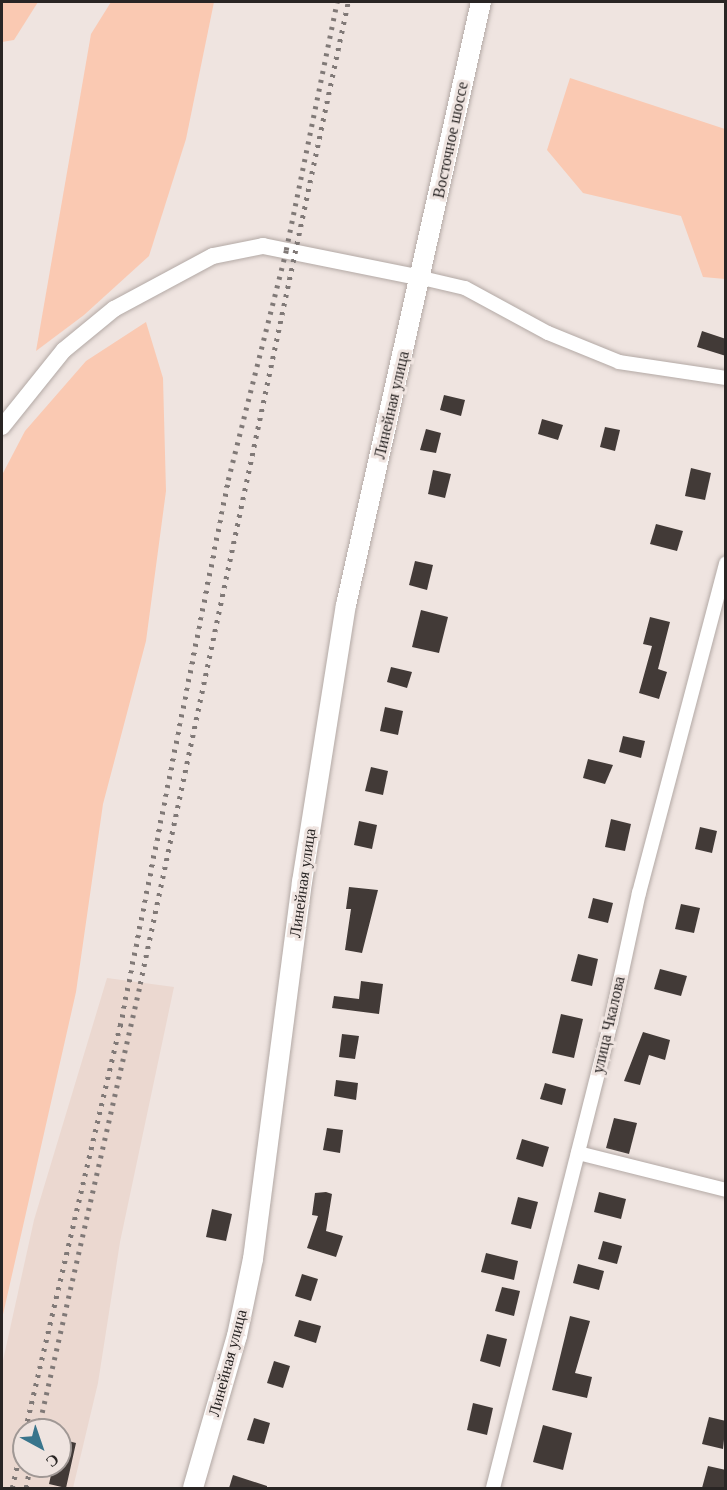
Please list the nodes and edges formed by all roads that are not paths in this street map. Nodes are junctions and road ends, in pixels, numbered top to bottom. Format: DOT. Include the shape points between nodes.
graph roads {
  1 [pos="481,2"];
  2 [pos="422,278"];
  3 [pos="726,378"];
  4 [pos="2,427"];
  5 [pos="726,562"];
  6 [pos="578,1153"];
  7 [pos="726,1190"];
  8 [pos="193,1488"];
  9 [pos="493,1488"];
  1 -- 2 [label="main road, Восточное шоссе"];
  2 -- 3 [label="street" via="465,288 548,333 619,362"];
  2 -- 4 [label="street" via="263,246 213,256 114,309 64,350"];
  2 -- 8 [label="main road, Линейная улица" via="346,604 302,882 253,1259 237,1336"];
  5 -- 6 [label="street, улица Чкалова" via="642,881"];
  6 -- 7 [label="street"];
  6 -- 9 [label="street, улица Чкалова"];
}
